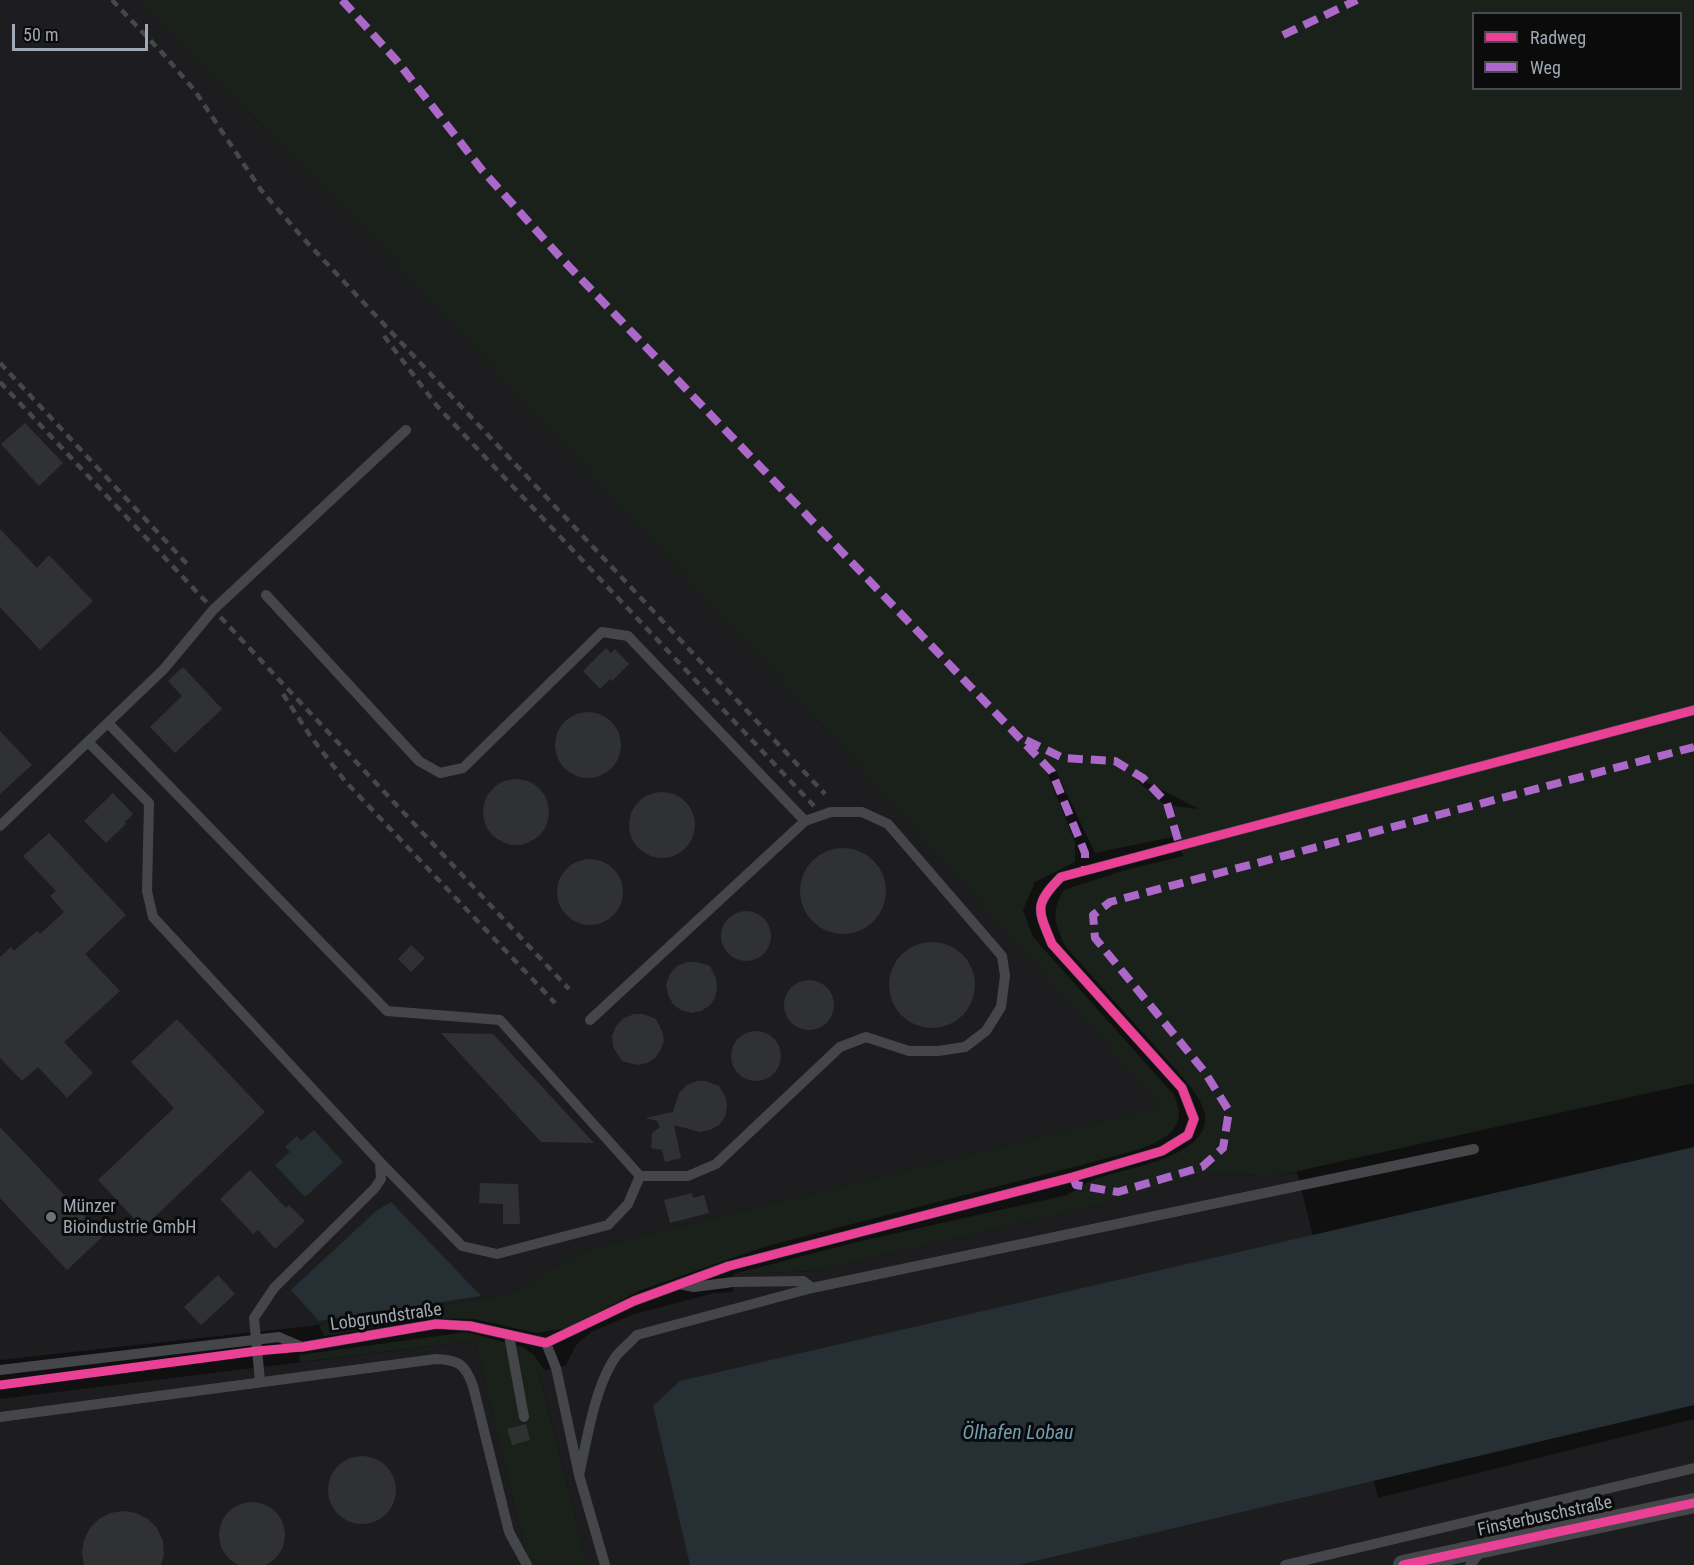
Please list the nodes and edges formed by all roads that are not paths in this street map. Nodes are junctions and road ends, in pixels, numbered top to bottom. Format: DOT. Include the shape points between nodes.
graph roads {
  1 [pos="406,430"];
  2 [pos="266,595"];
  3 [pos="1694,710"];
  4 [pos="108,723"];
  5 [pos="88,742"];
  6 [pos="806,821"];
  7 [pos="0,826"];
  8 [pos="590,1020"];
  9 [pos="1474,1149"];
  10 [pos="380,1162"];
  11 [pos="640,1176"];
  12 [pos="679,1284"];
  13 [pos="812,1288"];
  14 [pos="509,1335"];
  15 [pos="256,1338"];
  16 [pos="546,1343"];
  17 [pos="0,1370"];
  18 [pos="260,1381"];
  19 [pos="0,1417"];
  20 [pos="524,1417"];
  21 [pos="1694,1468"];
  22 [pos="579,1475"];
  23 [pos="1694,1503"];
  24 [pos="1484,1547"];
  25 [pos="527,1565"];
  26 [pos="604,1565"];
  27 [pos="1285,1565"];
  28 [pos="1403,1565"];
  29 [pos="1470,1565"];
  1 -- 4 [label="lane" via="213,610 164,669"];
  2 -- 6 [label="lane" via="419,761 440,773 463,768 602,632 628,636"];
  3 -- 12 [label="lane" via="1061,877 1044,894 1040,914 1052,944 1182,1088 1194,1119 1188,1135 1162,1151 760,1257"];
  4 -- 5 [label="lane"];
  4 -- 11 [label="lane" via="387,1011 500,1020"];
  5 -- 7 [label="lane"];
  5 -- 10 [label="lane" via="149,804 147,891 153,917"];
  6 -- 8 [label="lane"];
  6 -- 11 [label="lane" via="831,812 862,812 888,824 1002,957 1005,976 1001,1007 986,1031 965,1047 909,1052 866,1037 840,1047 716,1164 687,1176"];
  9 -- 13 [label="lane"];
  10 -- 11 [label="lane" via="462,1246 497,1254 608,1225 628,1204"];
  10 -- 15 [label="lane" via="381,1179 374,1189 274,1288 254,1318"];
  12 -- 13 [label="lane" via="694,1287 803,1281"];
  12 -- 16 [label="lane"];
  13 -- 22 [label="lane" via="637,1335 617,1355 606,1374"];
  14 -- 15 [label="lane, Lobgrundstraße" via="470,1326 436,1324 302,1347 279,1337"];
  14 -- 16 [label="lane, Lobgrundstraße"];
  14 -- 20 [label="lane"];
  15 -- 17 [label="lane, Lobgrundstraße"];
  15 -- 18 [label="lane"];
  16 -- 22 [label="lane"];
  18 -- 19 [label="lane"];
  18 -- 25 [label="lane" via="436,1359 461,1365 473,1386 509,1532"];
  21 -- 27 [label="lane"];
  22 -- 26 [label="lane"];
  23 -- 24 [label="street, Finsterbuschstraße"];
  24 -- 28 [label="street, Finsterbuschstraße"];
  24 -- 29 [label="lane"];
}
